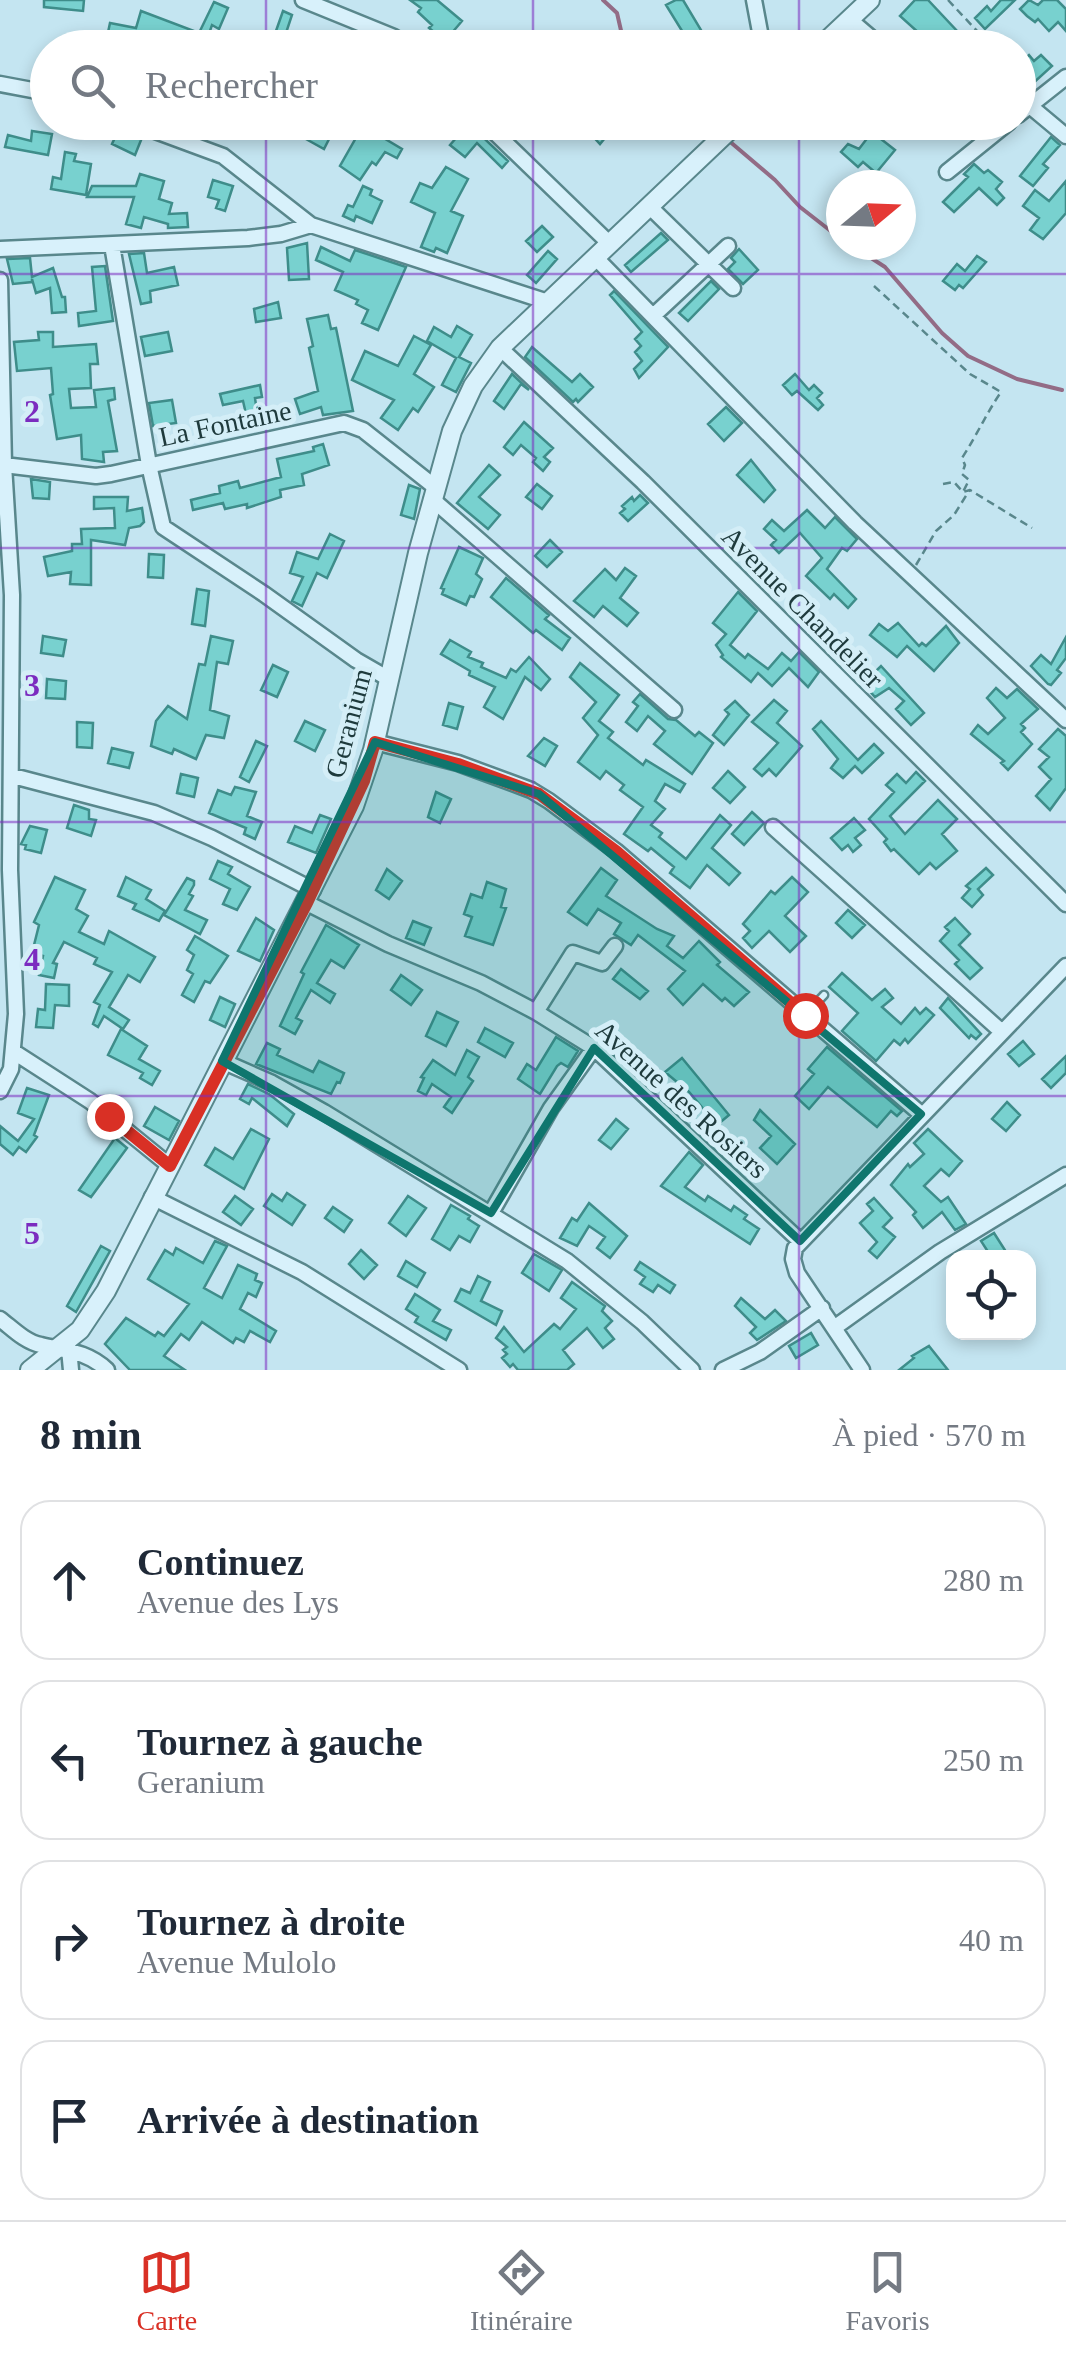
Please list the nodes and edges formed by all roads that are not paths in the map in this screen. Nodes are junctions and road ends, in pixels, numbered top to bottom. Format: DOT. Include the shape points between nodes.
graph roads {
  1 [pos="302,0"];
  2 [pos="754,0"];
  3 [pos="870,0"];
  4 [pos="849,20"];
  5 [pos="377,30"];
  6 [pos="760,30"];
  7 [pos="839,30"];
  8 [pos="861,30"];
  9 [pos="1066,77"];
  10 [pos="0,84"];
  11 [pos="30,90"];
  12 [pos="1036,101"];
  13 [pos="1036,111"];
  14 [pos="1066,136"];
  15 [pos="180,140"];
  16 [pos="503,140"];
  17 [pos="719,140"];
  18 [pos="987,140"];
  19 [pos="947,172"];
  20 [pos="649,206"];
  21 [pos="311,225"];
  22 [pos="112,244"];
  23 [pos="610,244"];
  24 [pos="728,246"];
  25 [pos="0,249"];
  26 [pos="596,258"];
  27 [pos="708,266"];
  28 [pos="0,280"];
  29 [pos="732,288"];
  30 [pos="548,302"];
  31 [pos="653,316"];
  32 [pos="500,348"];
  33 [pos="4,464"];
  34 [pos="149,465"];
  35 [pos="434,493"];
  36 [pos="6,596"];
  37 [pos="389,679"];
  38 [pos="6,710"];
  39 [pos="674,710"];
  40 [pos="1066,720"];
  41 [pos="375,742"];
  42 [pos="13,776"];
  43 [pos="774,828"];
  44 [pos="5,871"];
  45 [pos="310,896"];
  46 [pos="1066,904"];
  47 [pos="614,946"];
  48 [pos="1066,966"];
  49 [pos="824,995"];
  50 [pos="536,1012"];
  51 [pos="805,1015"];
  52 [pos="1002,1032"];
  53 [pos="594,1048"];
  54 [pos="14,1052"];
  55 [pos="222,1062"];
  56 [pos="0,1091"];
  57 [pos="921,1114"];
  58 [pos="170,1166"];
  59 [pos="1066,1175"];
  60 [pos="152,1197"];
  61 [pos="491,1213"];
  62 [pos="798,1244"];
  63 [pos="822,1308"];
  64 [pos="0,1319"];
  65 [pos="834,1328"];
  66 [pos="64,1348"];
  67 [pos="30,1370"];
  68 [pos="71,1370"];
  69 [pos="107,1370"];
  70 [pos="459,1370"];
  71 [pos="692,1370"];
  72 [pos="723,1370"];
  73 [pos="862,1370"];
  1 -- 5 [label="street"];
  2 -- 6 [label="street"];
  3 -- 4 [label="street"];
  4 -- 7 [label="street"];
  4 -- 8 [label="street"];
  9 -- 12 [label="street"];
  10 -- 11 [label="street"];
  13 -- 14 [label="street"];
  15 -- 21 [label="street" via="223,156"];
  16 -- 23 [label="street"];
  17 -- 20 [label="street, Geranium"];
  18 -- 19 [label="street"];
  20 -- 23 [label="street, Geranium"];
  20 -- 27 [label="street"];
  21 -- 22 [label="street" via="248,238"];
  21 -- 30 [label="street"];
  22 -- 25 [label="street"];
  22 -- 34 [label="street"];
  23 -- 26 [label="street, Geranium"];
  24 -- 27 [label="street"];
  26 -- 30 [label="street, Geranium"];
  26 -- 31 [label="street"];
  27 -- 29 [label="street"];
  27 -- 31 [label="street"];
  28 -- 33 [label="street"];
  30 -- 32 [label="street, Geranium"];
  31 -- 40 [label="street" via="800,468"];
  32 -- 35 [label="street, Geranium" via="462,408"];
  32 -- 46 [label="street, Avenue Chandelier"];
  33 -- 34 [label="street, La Fontaine" via="96,476"];
  33 -- 36 [label="street"];
  34 -- 35 [label="street, La Fontaine" via="344,422 363,430"];
  34 -- 37 [label="street" via="162,527"];
  35 -- 37 [label="street, Geranium"];
  35 -- 39 [label="street, La Fontaine"];
  36 -- 38 [label="street"];
  37 -- 41 [label="street, Geranium"];
  38 -- 42 [label="street"];
  41 -- 45 [label="street, Geranium" via="364,781"];
  41 -- 51 [label="street" via="539,794 616,851"];
  42 -- 44 [label="street"];
  42 -- 45 [label="street, Avenue des Rosiers" via="154,813 212,838"];
  43 -- 52 [label="street"];
  44 -- 54 [label="street"];
  45 -- 50 [label="street, Avenue des Rosiers"];
  45 -- 55 [label="street, Geranium"];
  47 -- 50 [label="street" via="602,963 573,953"];
  48 -- 52 [label="street"];
  49 -- 51 [label="lane"];
  50 -- 53 [label="street, Avenue des Rosiers"];
  51 -- 57 [label="street"];
  52 -- 57 [label="street"];
  53 -- 61 [label="street"];
  53 -- 62 [label="street, Avenue des Rosiers"];
  54 -- 56 [label="street"];
  54 -- 58 [label="street" via="90,1101"];
  55 -- 58 [label="street, Geranium"];
  55 -- 61 [label="street" via="272,1084"];
  57 -- 62 [label="street"];
  58 -- 60 [label="street, Geranium"];
  59 -- 65 [label="street" via="940,1252"];
  60 -- 66 [label="street, Geranium" via="96,1307"];
  60 -- 70 [label="street" via="302,1272"];
  61 -- 71 [label="street" via="588,1276"];
  62 -- 63 [label="street" via="794,1267"];
  63 -- 65 [label="street"];
  63 -- 72 [label="street"];
  64 -- 66 [label="street" via="28,1340"];
  65 -- 73 [label="street"];
  66 -- 67 [label="street, Geranium"];
  66 -- 68 [label="street"];
  66 -- 69 [label="street"];
}
